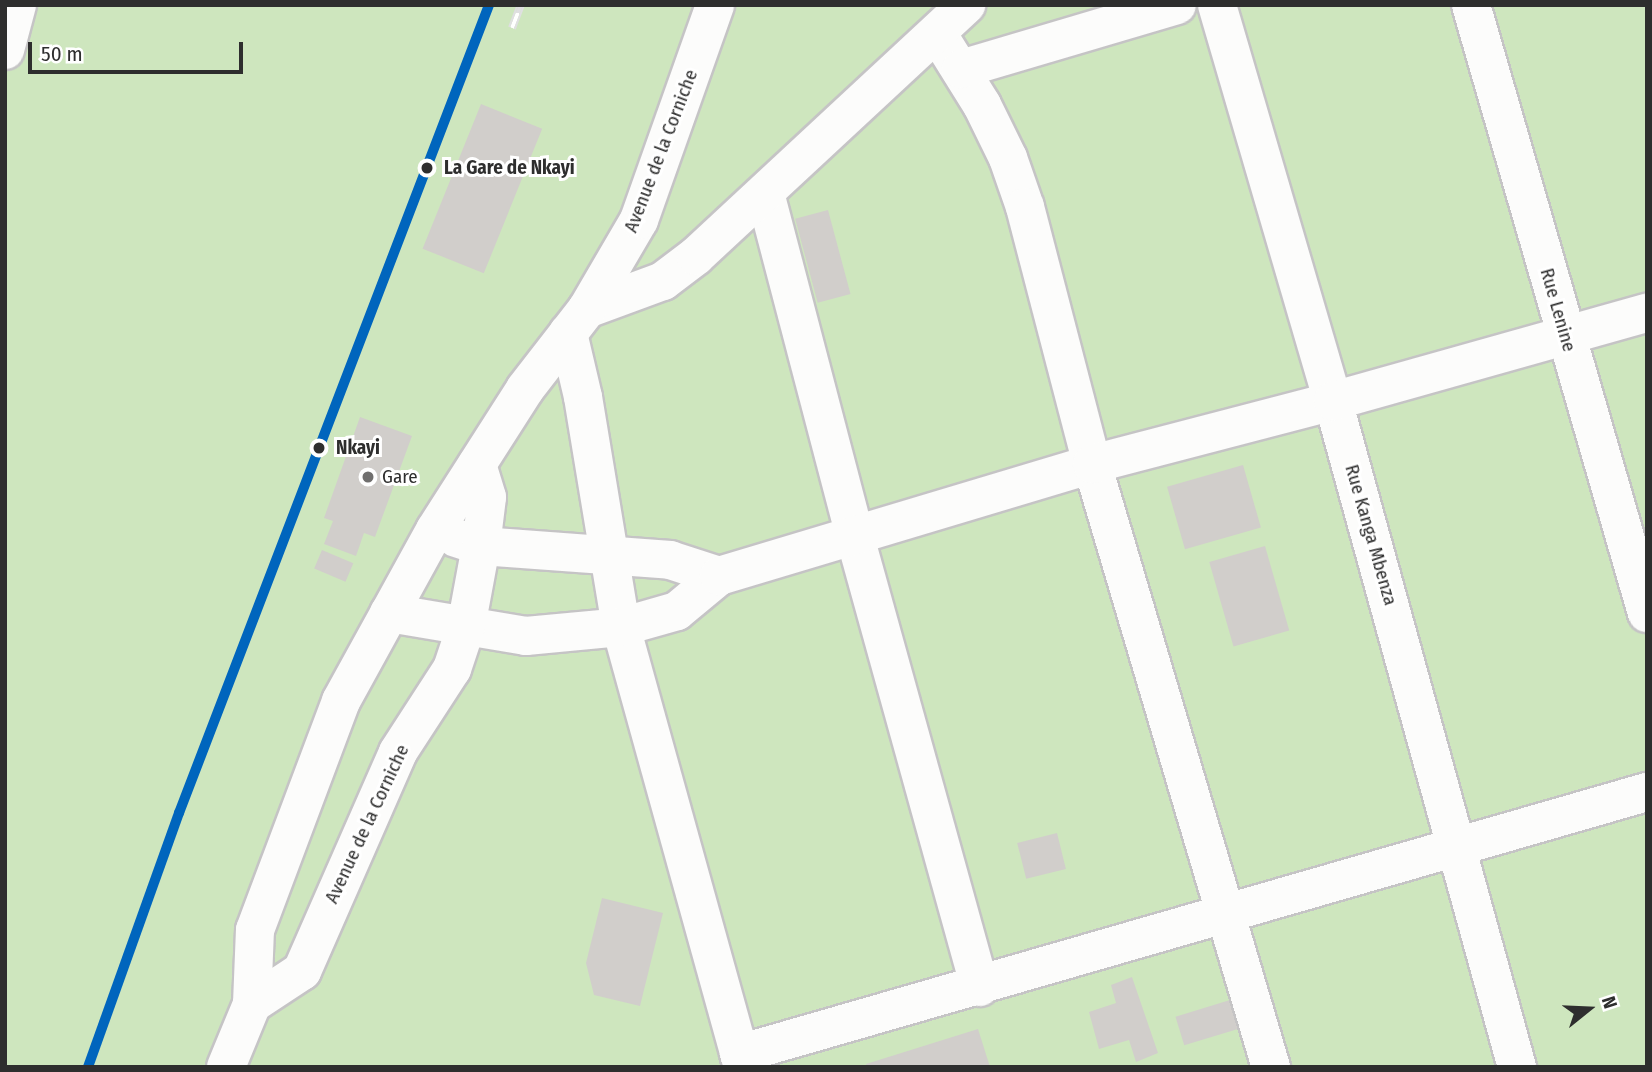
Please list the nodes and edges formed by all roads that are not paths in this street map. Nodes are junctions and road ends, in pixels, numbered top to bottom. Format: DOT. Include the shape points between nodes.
graph roads {
  1 [pos="17,5"];
  2 [pos="715,5"];
  3 [pos="966,5"];
  4 [pos="1177,5"];
  5 [pos="1217,5"];
  6 [pos="1471,5"];
  7 [pos="937,33"];
  8 [pos="5,50"];
  9 [pos="961,69"];
  10 [pos="765,193"];
  11 [pos="1647,313"];
  12 [pos="578,321"];
  13 [pos="1566,338"];
  14 [pos="1333,401"];
  15 [pos="477,464"];
  16 [pos="1092,464"];
  17 [pos="435,530"];
  18 [pos="856,537"];
  19 [pos="481,546"];
  20 [pos="609,556"];
  21 [pos="719,576"];
  22 [pos="389,613"];
  23 [pos="1647,613"];
  24 [pos="466,627"];
  25 [pos="621,627"];
  26 [pos="1647,792"];
  27 [pos="1459,849"];
  28 [pos="1224,915"];
  29 [pos="980,987"];
  30 [pos="252,1004"];
  31 [pos="741,1060"];
  32 [pos="226,1067"];
  33 [pos="1270,1067"];
  34 [pos="1517,1067"];
  1 -- 8 [label="street"];
  2 -- 12 [label="street, Avenue de la Corniche" via="639,220"];
  3 -- 7 [label="street"];
  4 -- 9 [label="street"];
  5 -- 14 [label="street, Rue Kanga Mbenza"];
  6 -- 13 [label="street, Rue Lenine"];
  7 -- 9 [label="street"];
  7 -- 10 [label="street"];
  9 -- 16 [label="street" via="1008,158 1025,207"];
  10 -- 12 [label="street" via="663,281"];
  10 -- 18 [label="street"];
  11 -- 13 [label="street"];
  12 -- 15 [label="street, Avenue de la Corniche" via="525,389"];
  12 -- 20 [label="street" via="583,397"];
  13 -- 14 [label="street"];
  13 -- 23 [label="street, Rue Lenine"];
  14 -- 16 [label="street"];
  14 -- 27 [label="street, Rue Kanga Mbenza"];
  15 -- 17 [label="street, Avenue de la Corniche"];
  15 -- 19 [label="street, Avenue de la Corniche" via="487,497"];
  16 -- 18 [label="street"];
  16 -- 28 [label="street"];
  17 -- 19 [label="street"];
  17 -- 22 [label="street, Avenue de la Corniche"];
  18 -- 21 [label="street"];
  18 -- 29 [label="street"];
  19 -- 20 [label="street"];
  19 -- 24 [label="street, Avenue de la Corniche"];
  20 -- 21 [label="street" via="670,560"];
  20 -- 25 [label="street"];
  21 -- 25 [label="street" via="677,611"];
  22 -- 24 [label="street"];
  22 -- 30 [label="street, Avenue de la Corniche" via="341,701 255,930"];
  24 -- 25 [label="street" via="526,636"];
  24 -- 30 [label="street, Avenue de la Corniche" via="452,669 398,752 302,971"];
  25 -- 31 [label="street"];
  26 -- 27 [label="street"];
  27 -- 28 [label="street"];
  27 -- 34 [label="street, Rue Kanga Mbenza"];
  28 -- 29 [label="street"];
  28 -- 33 [label="street"];
  29 -- 31 [label="street"];
  30 -- 32 [label="street, Avenue de la Corniche"];
}
